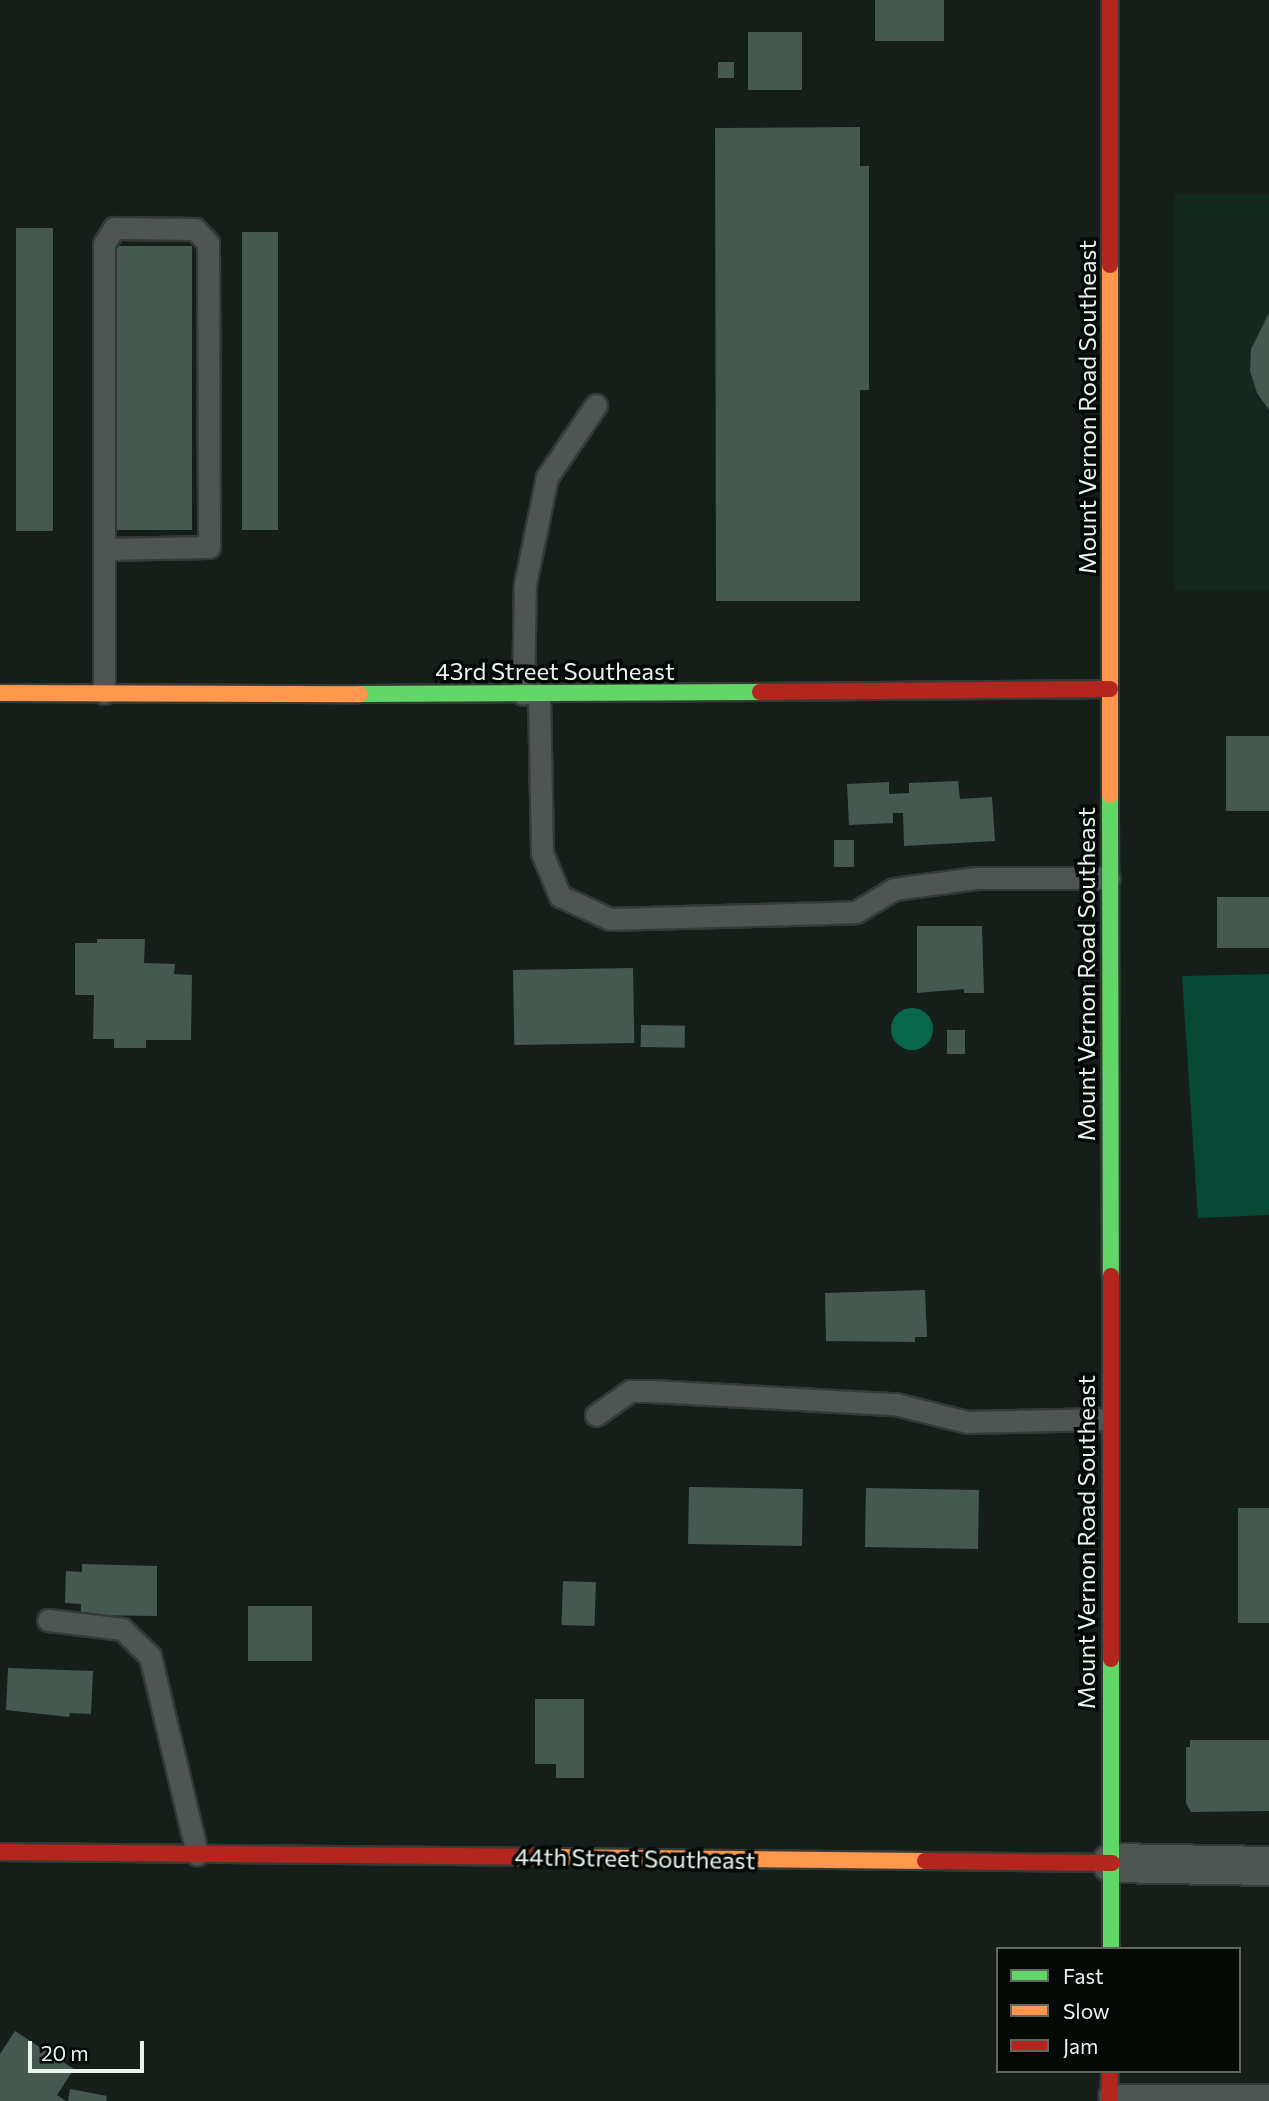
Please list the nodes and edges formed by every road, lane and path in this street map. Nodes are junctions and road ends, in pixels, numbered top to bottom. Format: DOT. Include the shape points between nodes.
graph roads {
  1 [pos="1110,0"];
  2 [pos="596,404"];
  3 [pos="105,550"];
  4 [pos="1110,689"];
  5 [pos="0,693"];
  6 [pos="104,693"];
  7 [pos="531,694"];
  8 [pos="1110,878"];
  9 [pos="596,1415"];
  10 [pos="1108,1419"];
  11 [pos="48,1620"];
  12 [pos="0,1852"];
  13 [pos="197,1854"];
  14 [pos="1112,1863"];
  15 [pos="1269,1867"];
  16 [pos="1111,1947"];
  17 [pos="1110,2073"];
  18 [pos="1269,2095"];
  19 [pos="1109,2098"];
  1 -- 4 [label="street, Mount Vernon Road Southeast"];
  2 -- 7 [label="lane" via="547,477 525,584"];
  3 -- 3 [label="lane" via="104,244 114,228 195,229 208,243 209,547"];
  3 -- 6 [label="lane" via="100,600"];
  4 -- 7 [label="street, 43rd Street Southeast"];
  4 -- 8 [label="street, Mount Vernon Road Southeast"];
  5 -- 6 [label="street, 43rd Street Southeast"];
  6 -- 7 [label="street, 43rd Street Southeast"];
  7 -- 8 [label="lane" via="542,853 560,896 610,919 844,913 856,912 894,889 976,878"];
  8 -- 10 [label="street, Mount Vernon Road Southeast"];
  9 -- 10 [label="lane" via="630,1391 652,1391 895,1404 967,1422"];
  10 -- 14 [label="street, Mount Vernon Road Southeast"];
  11 -- 13 [label="lane" via="122,1629 150,1656"];
  12 -- 13 [label="street, 44th Street Southeast"];
  13 -- 14 [label="street, 44th Street Southeast"];
  14 -- 15 [label="street, 44th Street Southeast"];
  14 -- 16 [label="street, Mount Vernon Road Southeast"];
  17 -- 19 [label="street"];
  18 -- 19 [label="lane"];
}
